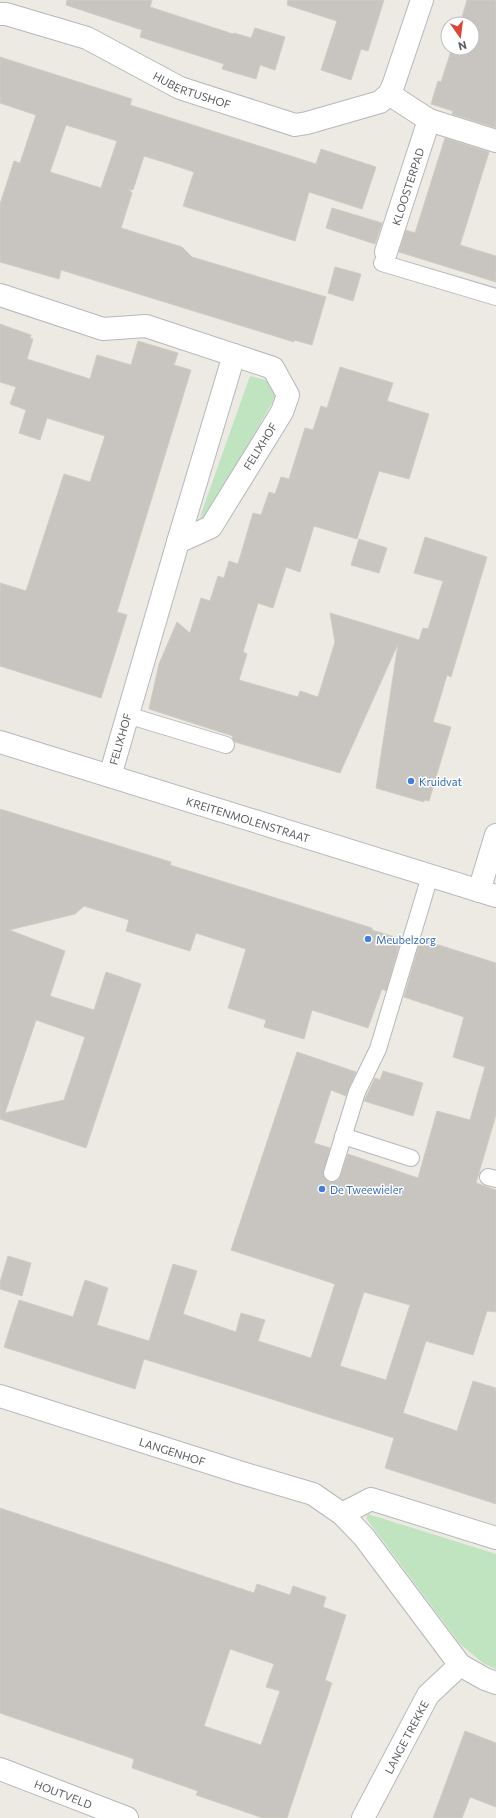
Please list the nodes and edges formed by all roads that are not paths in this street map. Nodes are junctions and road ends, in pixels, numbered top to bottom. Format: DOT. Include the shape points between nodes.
graph roads {
  1 [pos="422,0"];
  2 [pos="0,14"];
  3 [pos="389,94"];
  4 [pos="429,120"];
  5 [pos="496,141"];
  6 [pos="384,257"];
  7 [pos="0,296"];
  8 [pos="496,297"];
  9 [pos="234,355"];
  10 [pos="178,542"];
  11 [pos="127,715"];
  12 [pos="0,742"];
  13 [pos="226,745"];
  14 [pos="110,776"];
  15 [pos="496,835"];
  16 [pos="430,876"];
  17 [pos="488,894"];
  18 [pos="343,1136"];
  19 [pos="411,1158"];
  20 [pos="332,1173"];
  21 [pos="0,1396"];
  22 [pos="342,1514"];
  23 [pos="496,1538"];
  24 [pos="460,1665"];
  25 [pos="496,1683"];
  26 [pos="0,1769"];
  27 [pos="127,1818"];
  28 [pos="363,1818"];
  1 -- 3 [label="street"];
  2 -- 3 [label="street, HUBERTUSHOF" via="87,38 180,88 295,125 380,102"];
  3 -- 4 [label="street"];
  4 -- 5 [label="street"];
  4 -- 6 [label="street, KLOOSTERPAD"];
  6 -- 8 [label="lane"];
  7 -- 9 [label="street, FELIXHOF" via="103,329 146,326"];
  9 -- 10 [label="street, FELIXHOF"];
  9 -- 10 [label="street, FELIXHOF" via="273,368 288,395 282,412 211,527"];
  10 -- 11 [label="street, FELIXHOF"];
  11 -- 13 [label="lane"];
  11 -- 14 [label="street, FELIXHOF"];
  12 -- 14 [label="street, KREITENMOLENSTRAAT"];
  14 -- 16 [label="street, KREITENMOLENSTRAAT"];
  15 -- 17 [label="street"];
  16 -- 17 [label="street, KREITENMOLENSTRAAT"];
  16 -- 18 [label="lane" via="378,1049 357,1092"];
  18 -- 19 [label="lane"];
  18 -- 20 [label="lane"];
  21 -- 22 [label="street, LANGENHOF" via="313,1494"];
  22 -- 23 [label="street" via="371,1499"];
  22 -- 24 [label="street, LANGENHOF" via="364,1537"];
  24 -- 25 [label="street, LANGENHOF"];
  24 -- 28 [label="street, LANGE TREKKE" via="428,1695"];
  26 -- 27 [label="street, HOUTVELD"];
}
